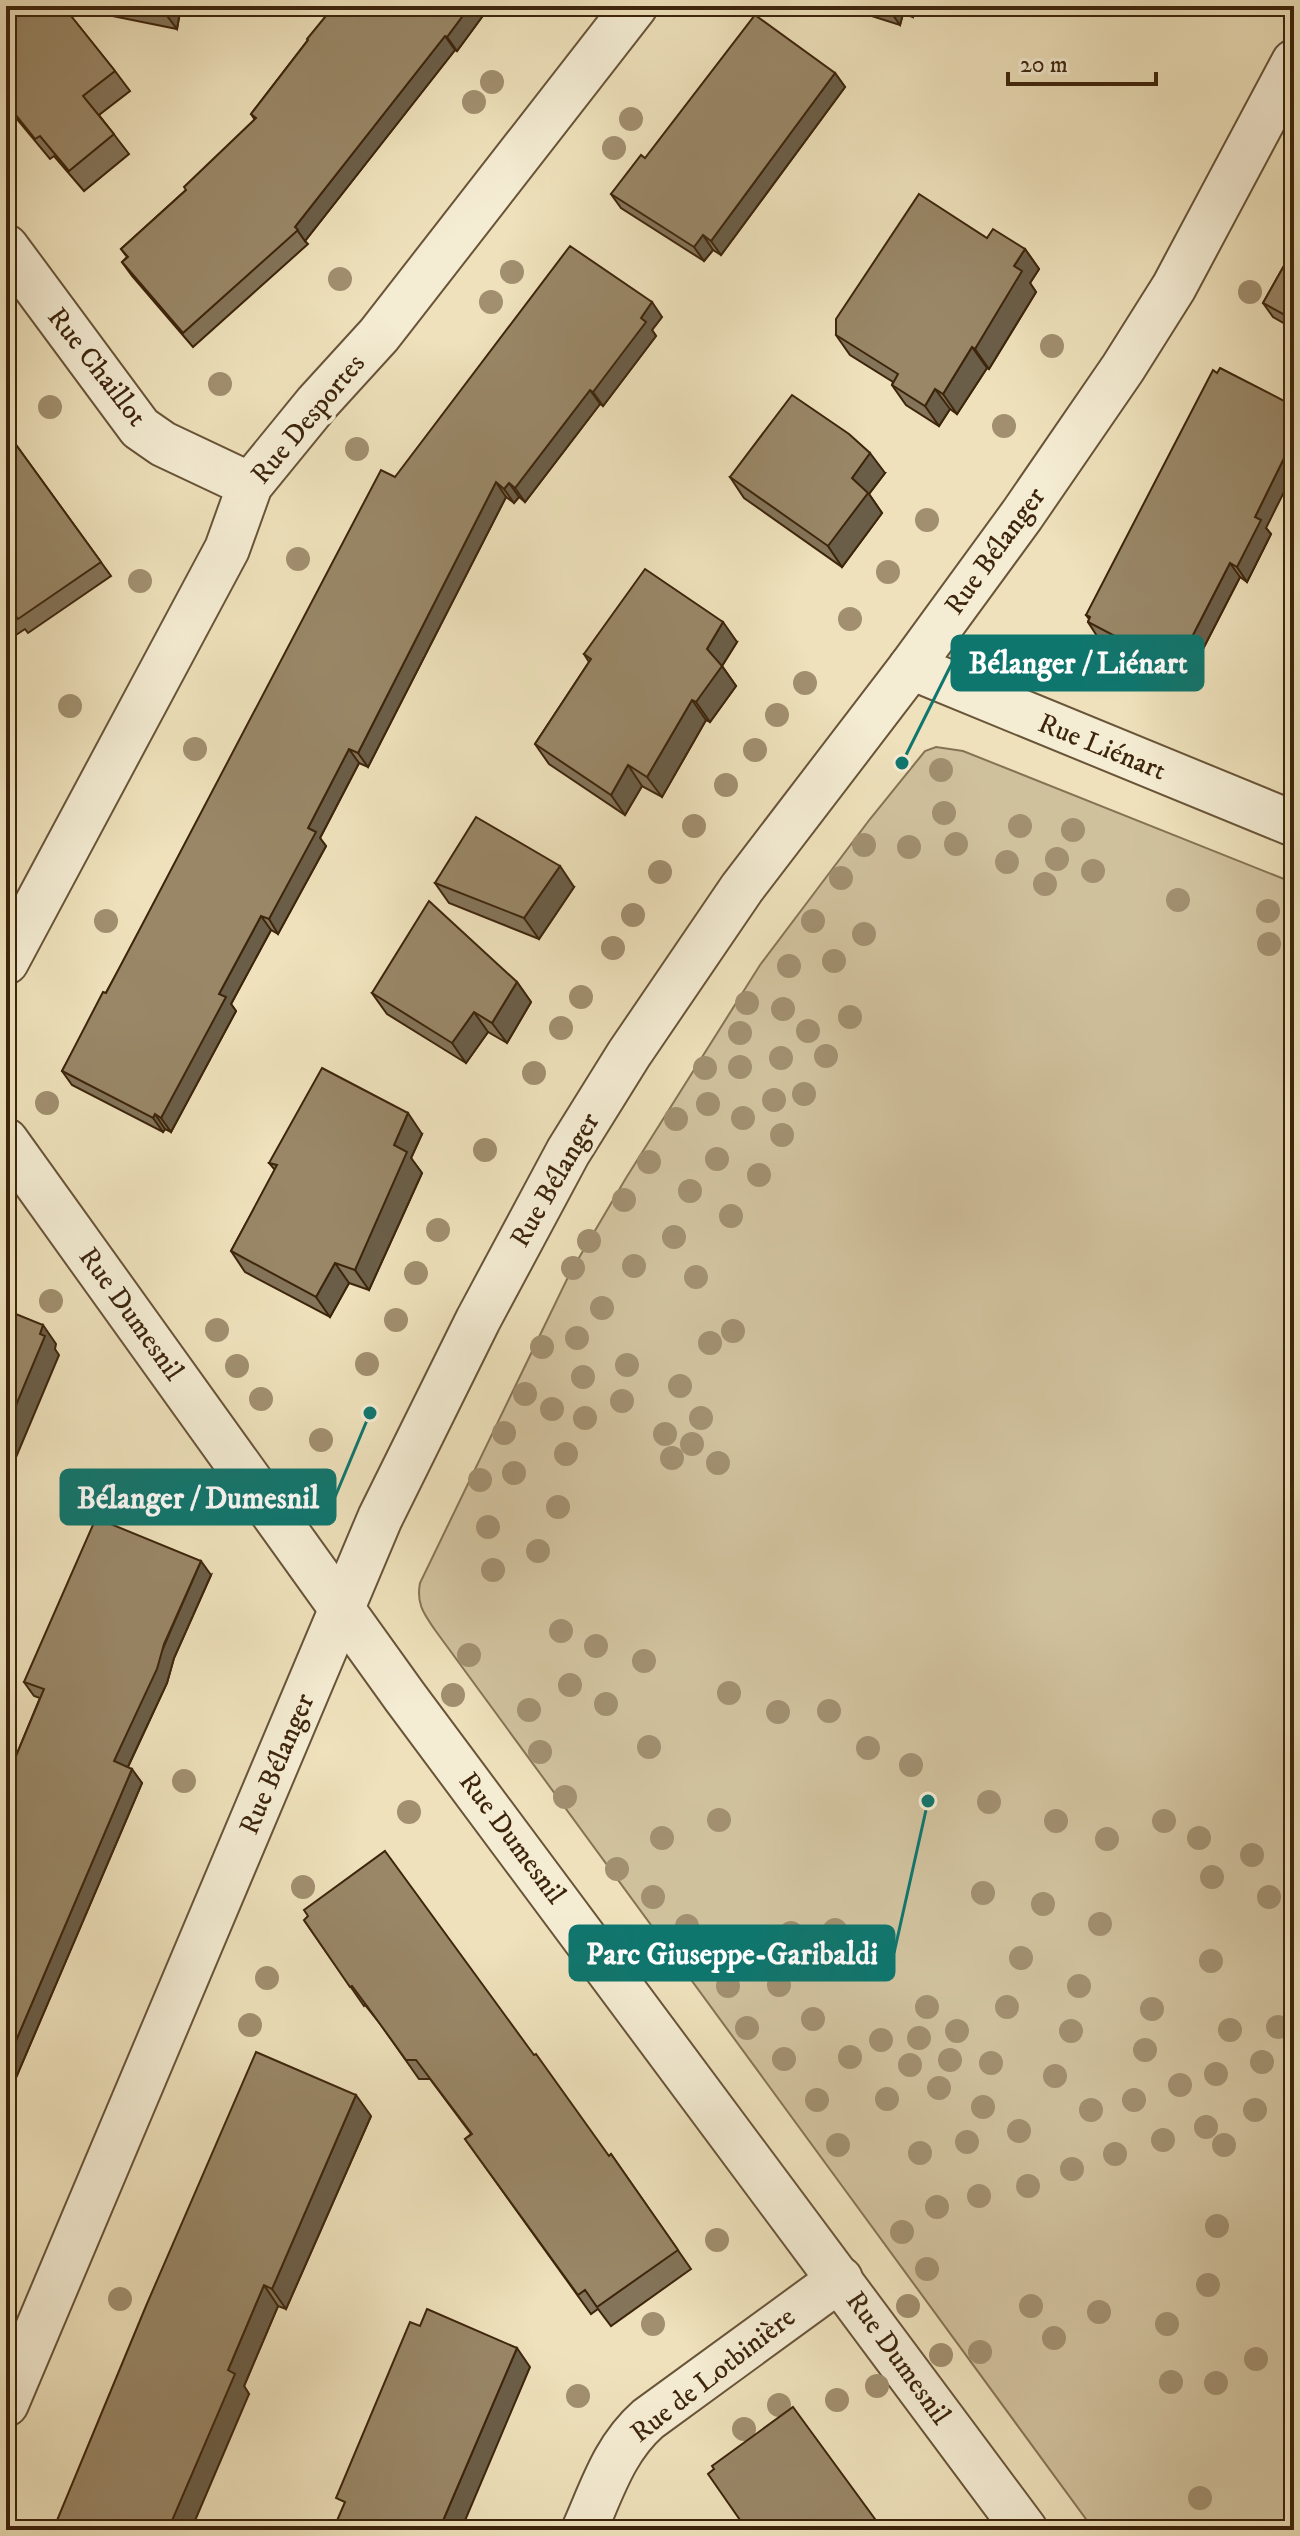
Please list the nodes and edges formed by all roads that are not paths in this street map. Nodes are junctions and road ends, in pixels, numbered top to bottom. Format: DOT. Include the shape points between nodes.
graph roads {
  1 [pos="635,6"];
  2 [pos="1294,62"];
  3 [pos="6,247"];
  4 [pos="250,485"];
  5 [pos="911,667"];
  6 [pos="1294,824"];
  7 [pos="6,962"];
  8 [pos="6,1141"];
  9 [pos="342,1609"];
  10 [pos="840,2279"];
  11 [pos="6,2404"];
  12 [pos="584,2530"];
  13 [pos="1025,2530"];
  1 -- 4 [label="street, Rue Desportes" via="379,335"];
  2 -- 5 [label="street, Rue Bélanger" via="1166,301 1022,515"];
  3 -- 4 [label="street, Rue Chaillot" via="140,428"];
  4 -- 7 [label="street, Rue Desportes" via="227,549"];
  5 -- 6 [label="street, Rue Liénart"];
  5 -- 9 [label="street, Rue Bélanger" via="742,888 568,1152 401,1475"];
  8 -- 9 [label="street, Rue Dumesnil"];
  9 -- 10 [label="street, Rue Dumesnil"];
  9 -- 11 [label="street, Rue Bélanger"];
  10 -- 12 [label="street, Rue de Lotbinière" via="630,2435"];
  10 -- 13 [label="street, Rue Dumesnil"];
}
